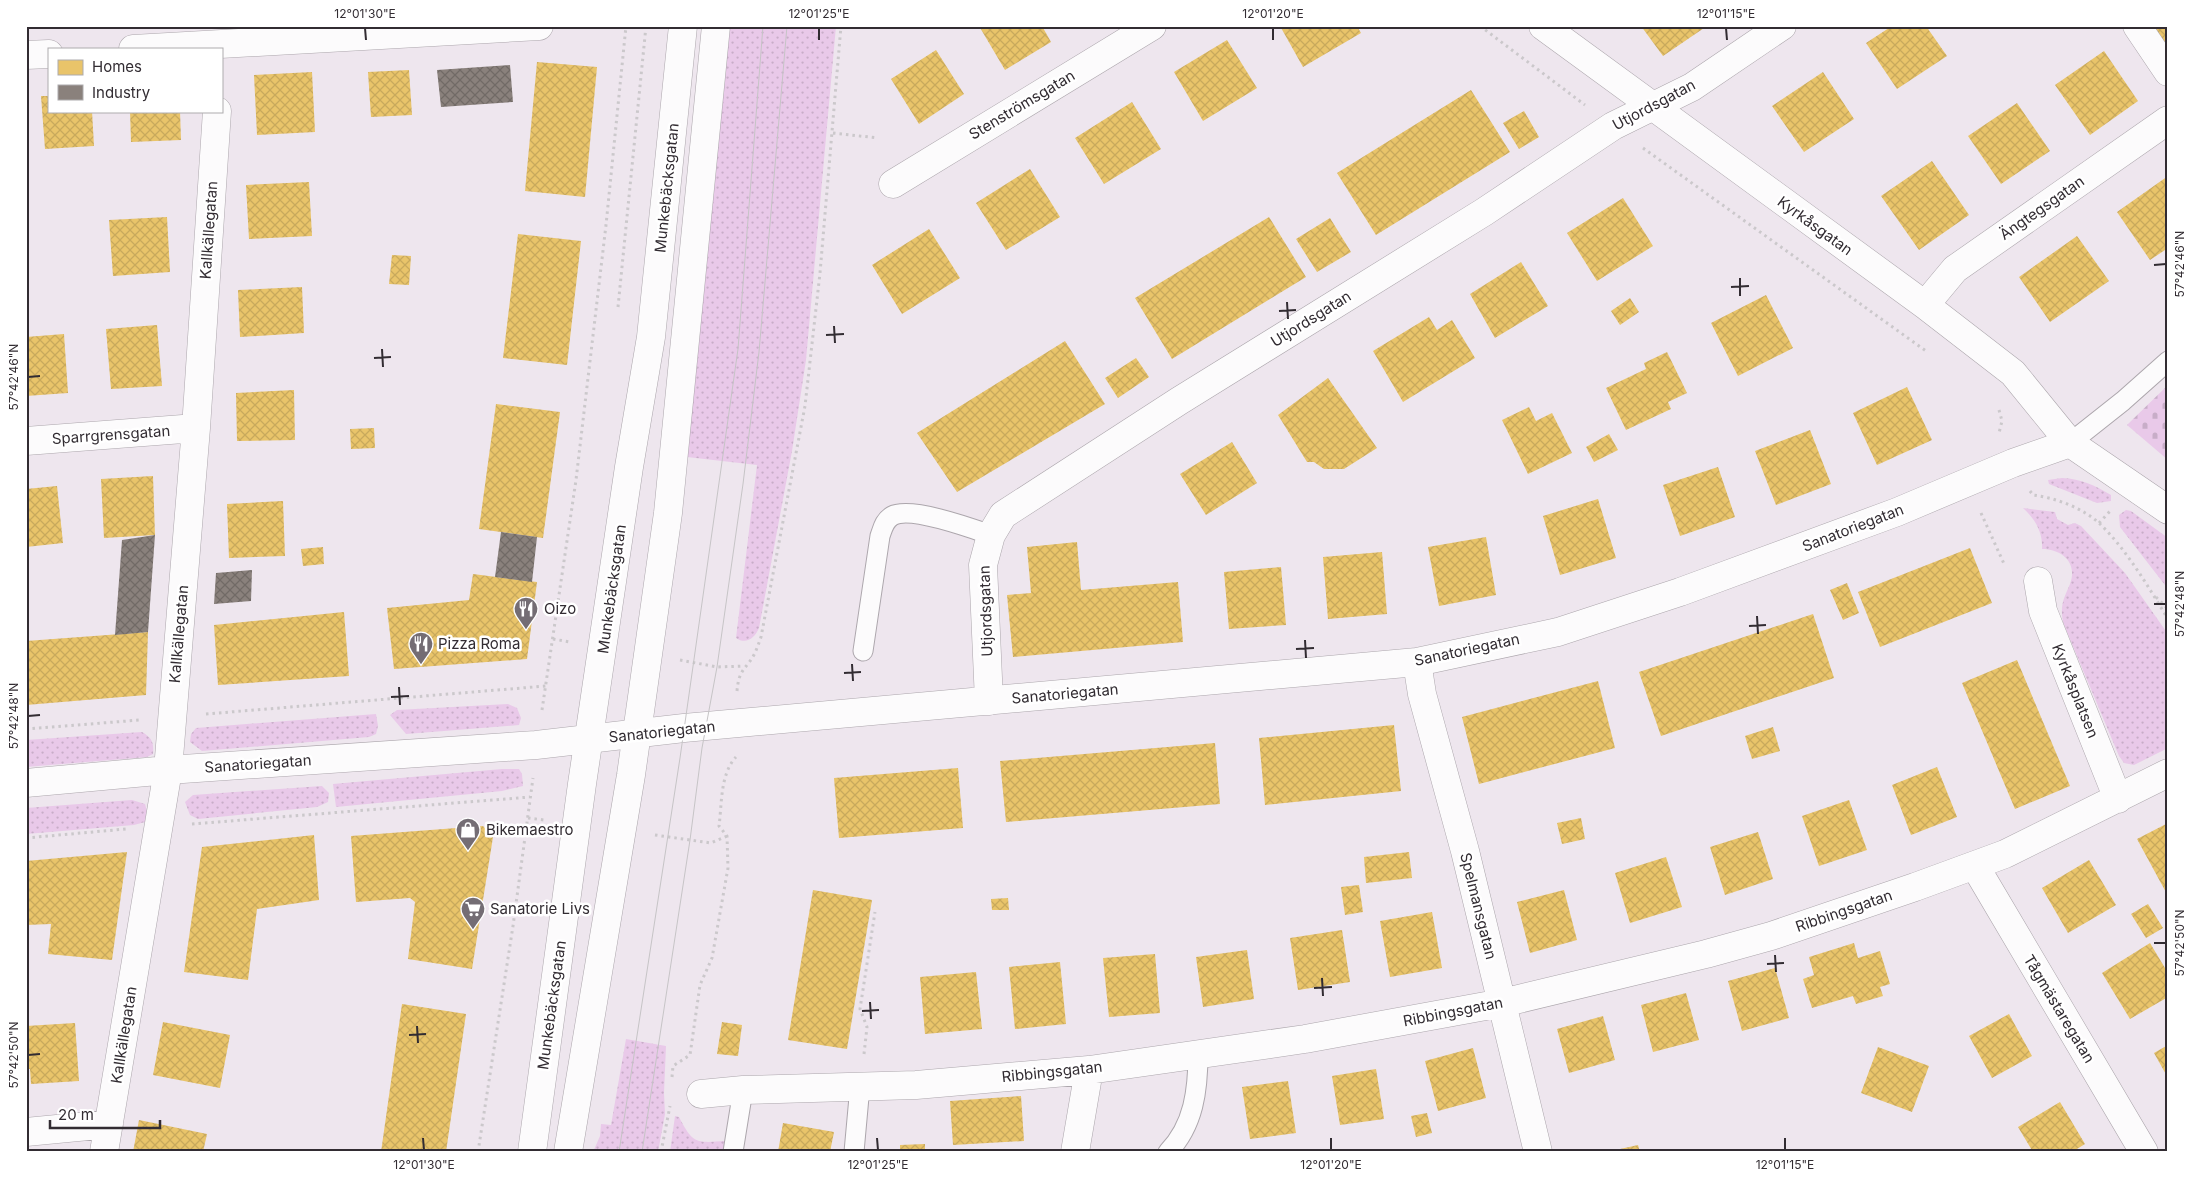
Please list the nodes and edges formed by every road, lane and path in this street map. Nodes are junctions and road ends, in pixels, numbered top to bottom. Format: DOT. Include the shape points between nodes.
graph roads {
  1 [pos="539,26"];
  2 [pos="626,26"];
  3 [pos="646,26"];
  4 [pos="683,26"];
  5 [pos="716,26"];
  6 [pos="841,26"];
  7 [pos="1152,26"];
  8 [pos="1480,26"];
  9 [pos="1543,26"];
  10 [pos="1782,26"];
  11 [pos="2137,26"];
  12 [pos="222,40"];
  13 [pos="143,48"];
  14 [pos="644,48"];
  15 [pos="48,54"];
  16 [pos="26,55"];
  17 [pos="2168,72"];
  18 [pos="1652,107"];
  19 [pos="217,112"];
  20 [pos="2168,120"];
  21 [pos="1613,126"];
  22 [pos="833,133"];
  23 [pos="878,138"];
  24 [pos="893,184"];
  25 [pos="1925,305"];
  26 [pos="1931,354"];
  27 [pos="2168,361"];
  28 [pos="1994,404"];
  29 [pos="196,428"];
  30 [pos="26,441"];
  31 [pos="2070,443"];
  32 [pos="2013,462"];
  33 [pos="2168,510"];
  34 [pos="1981,513"];
  35 [pos="991,535"];
  36 [pos="2005,566"];
  37 [pos="2038,581"];
  38 [pos="2152,593"];
  39 [pos="2168,609"];
  40 [pos="2168,620"];
  41 [pos="863,651"];
  42 [pos="1417,662"];
  43 [pos="546,686"];
  44 [pos="989,701"];
  45 [pos="173,717"];
  46 [pos="738,724"];
  47 [pos="26,729"];
  48 [pos="636,734"];
  49 [pos="590,740"];
  50 [pos="536,745"];
  51 [pos="168,770"];
  52 [pos="2168,773"];
  53 [pos="26,783"];
  54 [pos="530,797"];
  55 [pos="2118,799"];
  56 [pos="158,826"];
  57 [pos="26,838"];
  58 [pos="1975,866"];
  59 [pos="875,912"];
  60 [pos="1502,1003"];
  61 [pos="1198,1054"];
  62 [pos="1089,1070"];
  63 [pos="672,1083"];
  64 [pos="860,1086"];
  65 [pos="743,1090"];
  66 [pos="701,1094"];
  67 [pos="671,1100"];
  68 [pos="109,1124"];
  69 [pos="26,1132"];
  70 [pos="104,1152"];
  71 [pos="478,1152"];
  72 [pos="532,1152"];
  73 [pos="568,1152"];
  74 [pos="661,1152"];
  75 [pos="733,1152"];
  76 [pos="854,1152"];
  77 [pos="1075,1152"];
  78 [pos="1168,1152"];
  79 [pos="1538,1152"];
  80 [pos="2144,1152"];
  1 -- 12 [label="street"];
  2 -- 43 [label="path" via="576,480"];
  3 -- 14 [label="path"];
  4 -- 49 [label="street, Munkebäcksgatan" via="651,337"];
  5 -- 48 [label="street" via="668,513"];
  6 -- 22 [label="path"];
  7 -- 24 [label="street, Stenströmsgatan"];
  8 -- 21 [label="path"];
  9 -- 18 [label="street, Kyrkåsgatan"];
  10 -- 18 [label="street, Utjordsgatan" via="1692,87"];
  11 -- 17 [label="street"];
  12 -- 13 [label="street"];
  15 -- 16 [label="street"];
  18 -- 21 [label="street, Utjordsgatan"];
  18 -- 25 [label="street, Kyrkåsgatan"];
  19 -- 29 [label="street, Kallkällegatan"];
  20 -- 25 [label="street, Ängtegsgatan" via="1955,269"];
  21 -- 26 [label="path"];
  21 -- 35 [label="street, Utjordsgatan" via="1484,212 1180,400 1010,511"];
  22 -- 23 [label="path"];
  22 -- 46 [label="path" via="805,406 761,637 754,655 739,677"];
  25 -- 31 [label="street, Kyrkåsgatan" via="2012,373"];
  27 -- 31 [label="lane"];
  28 -- 32 [label="path" via="2002,421 1999,432"];
  29 -- 30 [label="street, Sparrgrensgatan"];
  29 -- 45 [label="street, Kallkällegatan"];
  31 -- 32 [label="street, Sanatoriegatan"];
  31 -- 33 [label="street"];
  32 -- 38 [label="path" via="2033,495 2068,505 2099,523"];
  32 -- 42 [label="street, Sanatoriegatan" via="1897,512 1680,592 1558,632"];
  34 -- 36 [label="path"];
  35 -- 41 [label="lane" via="943,520 903,513 892,516 884,524 880,536"];
  35 -- 44 [label="street, Utjordsgatan" via="983,565"];
  37 -- 55 [label="street, Kyrkåsplatsen" via="2043,610"];
  38 -- 39 [label="path"];
  38 -- 40 [label="path"];
  42 -- 44 [label="street, Sanatoriegatan"];
  42 -- 60 [label="street, Spelmansgatan" via="1422,694"];
  43 -- 45 [label="path"];
  43 -- 50 [label="path"];
  44 -- 46 [label="street, Sanatoriegatan"];
  45 -- 47 [label="path"];
  45 -- 51 [label="street, Kallkällegatan"];
  46 -- 48 [label="street, Sanatoriegatan"];
  46 -- 63 [label="path" via="737,756 726,774 719,826 727,836 728,868 712,958 700,985 690,1055 673,1066"];
  48 -- 49 [label="street, Sanatoriegatan"];
  48 -- 73 [label="street"];
  49 -- 50 [label="street, Sanatoriegatan"];
  49 -- 72 [label="street, Munkebäcksgatan"];
  50 -- 51 [label="street, Sanatoriegatan"];
  50 -- 54 [label="path"];
  51 -- 53 [label="street, Sanatoriegatan"];
  51 -- 56 [label="street, Kallkällegatan"];
  52 -- 55 [label="street, Ribbingsgatan"];
  54 -- 56 [label="path"];
  54 -- 71 [label="path"];
  55 -- 58 [label="street, Ribbingsgatan"];
  56 -- 57 [label="path"];
  56 -- 68 [label="street, Kallkällegatan"];
  58 -- 60 [label="street, Ribbingsgatan" via="1772,936"];
  58 -- 80 [label="street, Tågmästaregatan"];
  59 -- 64 [label="path" via="860,1009 867,1028"];
  60 -- 61 [label="street, Ribbingsgatan" via="1305,1039"];
  60 -- 79 [label="street, Spelmansgatan"];
  61 -- 62 [label="street, Ribbingsgatan"];
  61 -- 78 [label="lane" via="1198,1083 1190,1117"];
  62 -- 64 [label="street, Ribbingsgatan" via="916,1085"];
  62 -- 77 [label="street"];
  64 -- 65 [label="street, Ribbingsgatan"];
  64 -- 76 [label="lane"];
  65 -- 66 [label="street, Ribbingsgatan"];
  65 -- 75 [label="lane"];
  67 -- 74 [label="path"];
  68 -- 69 [label="street"];
  68 -- 70 [label="street, Kallkällegatan"];
}
